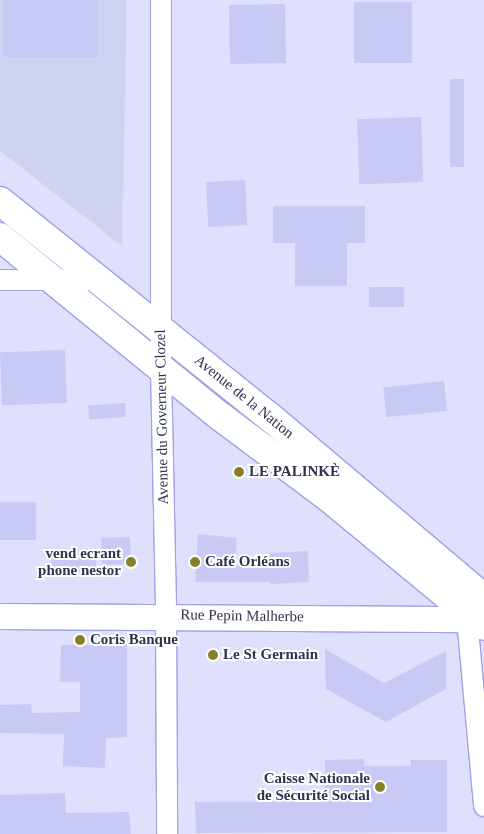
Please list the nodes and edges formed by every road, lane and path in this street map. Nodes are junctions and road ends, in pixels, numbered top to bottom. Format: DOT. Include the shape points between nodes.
graph roads {
  1 [pos="161,0"];
  2 [pos="0,201"];
  3 [pos="0,237"];
  4 [pos="0,280"];
  5 [pos="53,280"];
  6 [pos="98,280"];
  7 [pos="161,330"];
  8 [pos="161,368"];
  9 [pos="166,615"];
  10 [pos="479,615"];
  11 [pos="0,616"];
  12 [pos="484,806"];
  13 [pos="167,834"];
  1 -- 7 [label="street, Avenue du Governeur Clozel"];
  2 -- 6 [label="main road, Avenue de la Nation"];
  3 -- 5 [label="main road, Avenue de la Nation"];
  4 -- 5 [label="street"];
  5 -- 6 [label="street"];
  5 -- 8 [label="main road, Avenue de la Nation"];
  6 -- 7 [label="main road, Avenue de la Nation"];
  7 -- 8 [label="street, Avenue du Governeur Clozel"];
  7 -- 10 [label="main road, Avenue de la Nation" via="271,418"];
  8 -- 9 [label="street, Avenue du Governeur Clozel"];
  8 -- 10 [label="main road, Avenue de la Nation"];
  9 -- 10 [label="street, Rue Pepin Malherbe"];
  9 -- 11 [label="street, Rue Pepin Malherbe"];
  9 -- 13 [label="street, Avenue du Governeur Clozel"];
  10 -- 12 [label="street"];
}
